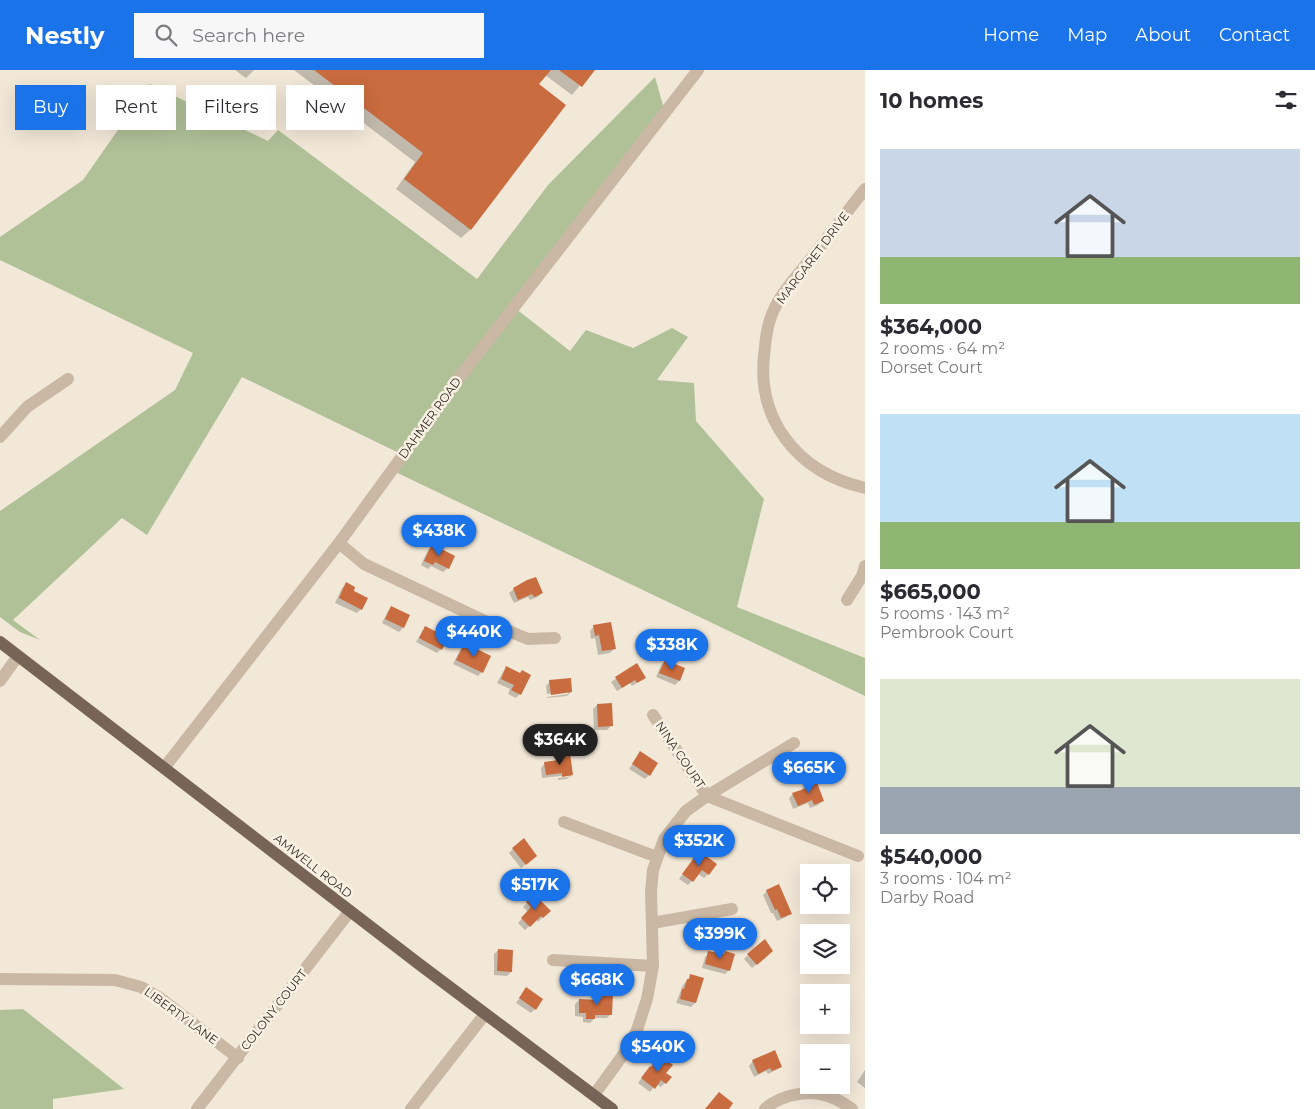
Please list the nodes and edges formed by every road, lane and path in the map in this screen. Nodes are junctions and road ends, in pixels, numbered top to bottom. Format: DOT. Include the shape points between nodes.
graph roads {
  1 [pos="698,70"];
  2 [pos="865,190"];
  3 [pos="68,379"];
  4 [pos="0,436"];
  5 [pos="865,488"];
  6 [pos="339,543"];
  7 [pos="865,566"];
  8 [pos="847,600"];
  9 [pos="555,638"];
  10 [pos="0,642"];
  11 [pos="18,656"];
  12 [pos="0,681"];
  13 [pos="653,715"];
  14 [pos="794,743"];
  15 [pos="164,768"];
  16 [pos="707,796"];
  17 [pos="564,822"];
  18 [pos="858,856"];
  19 [pos="657,857"];
  20 [pos="732,909"];
  21 [pos="350,912"];
  22 [pos="652,923"];
  23 [pos="553,960"];
  24 [pos="653,966"];
  25 [pos="0,979"];
  26 [pos="485,1014"];
  27 [pos="238,1058"];
  28 [pos="594,1095"];
  29 [pos="197,1109"];
  30 [pos="411,1109"];
  31 [pos="612,1109"];
  32 [pos="765,1109"];
  33 [pos="852,1109"];
  1 -- 6 [label="street, DAHMER ROAD" via="459,378"];
  2 -- 5 [label="street, MARGARET DRIVE" via="778,301 768,327 763,379 766,399 786,442 822,473"];
  3 -- 4 [label="street" via="26,407"];
  6 -- 9 [label="street" via="364,564 487,622 528,639"];
  6 -- 15 [label="street, DAHMER ROAD"];
  7 -- 8 [label="street"];
  10 -- 11 [label="main road, AMWELL ROAD"];
  11 -- 12 [label="street"];
  11 -- 15 [label="main road, AMWELL ROAD"];
  13 -- 16 [label="street, NINA COURT"];
  14 -- 16 [label="street"];
  15 -- 21 [label="main road, AMWELL ROAD"];
  16 -- 18 [label="street"];
  16 -- 19 [label="street" via="686,811 664,839"];
  17 -- 19 [label="street"];
  19 -- 22 [label="street" via="651,892"];
  20 -- 22 [label="street"];
  21 -- 26 [label="main road, AMWELL ROAD"];
  21 -- 27 [label="street, COLONY COURT"];
  22 -- 24 [label="street"];
  23 -- 24 [label="street"];
  24 -- 28 [label="street" via="637,1030"];
  25 -- 27 [label="street, LIBERTY LANE" via="114,980 131,984 160,998"];
  26 -- 28 [label="main road, AMWELL ROAD"];
  26 -- 30 [label="street"];
  27 -- 29 [label="street, COLONY COURT"];
  28 -- 31 [label="main road, AMWELL ROAD"];
  32 -- 33 [label="street" via="780,1099 805,1093 827,1095"];
}
